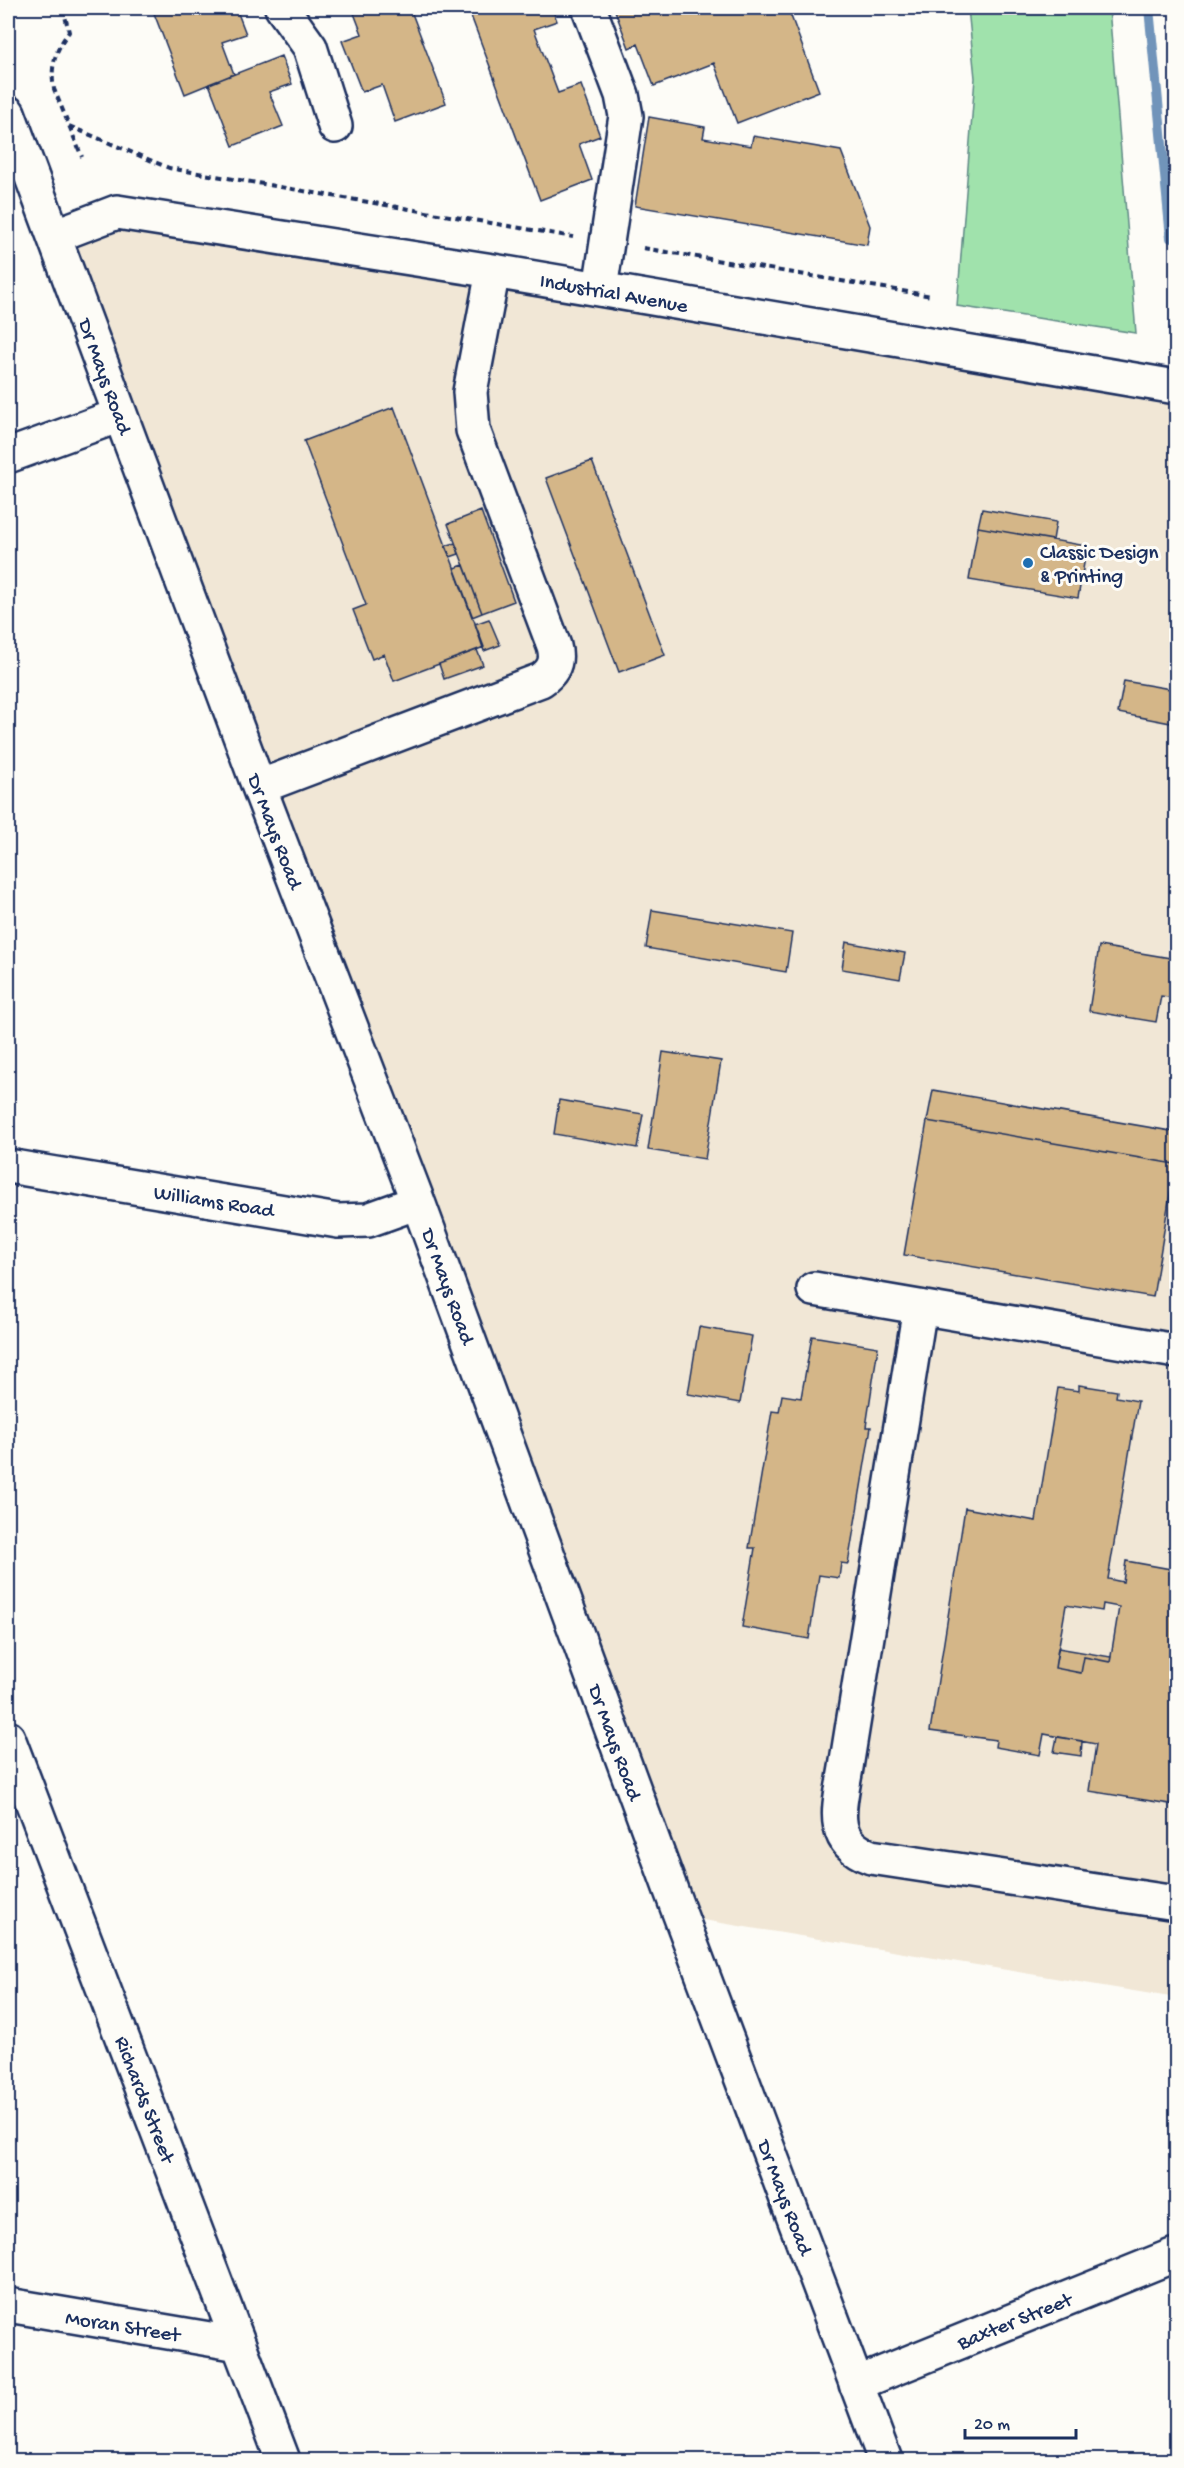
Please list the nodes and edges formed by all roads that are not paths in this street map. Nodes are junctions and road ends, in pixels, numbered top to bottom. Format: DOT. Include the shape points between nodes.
graph roads {
  1 [pos="282,8"];
  2 [pos="589,8"];
  3 [pos="8,113"];
  4 [pos="335,126"];
  5 [pos="54,236"];
  6 [pos="493,271"];
  7 [pos="600,289"];
  8 [pos="1176,387"];
  9 [pos="120,415"];
  10 [pos="8,456"];
  11 [pos="259,787"];
  12 [pos="8,1166"];
  13 [pos="418,1202"];
  14 [pos="814,1289"];
  15 [pos="920,1307"];
  16 [pos="1176,1351"];
  17 [pos="8,1738"];
  18 [pos="1176,1903"];
  19 [pos="1172,2256"];
  20 [pos="8,2306"];
  21 [pos="239,2344"];
  22 [pos="856,2384"];
  23 [pos="283,2460"];
  24 [pos="885,2460"];
  1 -- 4 [label="street" via="310,47"];
  2 -- 7 [label="street" via="622,95 626,116"];
  3 -- 5 [label="street, Dr Mays Road"];
  5 -- 6 [label="street, Industrial Avenue" via="117,212"];
  5 -- 9 [label="street, Dr Mays Road"];
  6 -- 7 [label="street, Industrial Avenue"];
  6 -- 11 [label="street" via="470,392 470,411 473,430 554,646 555,665 541,680"];
  7 -- 8 [label="street, Industrial Avenue"];
  9 -- 10 [label="street"];
  9 -- 11 [label="street, Dr Mays Road"];
  11 -- 13 [label="street, Dr Mays Road"];
  12 -- 13 [label="street, Williams Road" via="338,1221 368,1220"];
  13 -- 22 [label="street, Dr Mays Road"];
  14 -- 15 [label="street"];
  15 -- 16 [label="street"];
  15 -- 18 [label="street" via="847,1761 840,1832 847,1844 871,1857"];
  17 -- 21 [label="street, Richards Street"];
  19 -- 22 [label="street, Baxter Street"];
  20 -- 21 [label="street, Moran Street"];
  21 -- 23 [label="street, Richards Street"];
  22 -- 24 [label="street, Dr Mays Road"];
}
